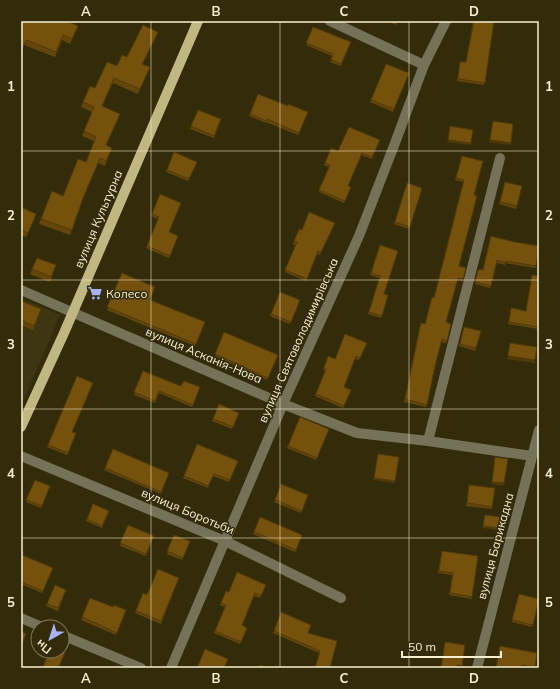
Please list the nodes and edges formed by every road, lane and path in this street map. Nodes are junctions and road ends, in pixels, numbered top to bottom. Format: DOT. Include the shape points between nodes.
graph roads {
  1 [pos="198,21"];
  2 [pos="330,21"];
  3 [pos="446,21"];
  4 [pos="424,65"];
  5 [pos="500,158"];
  6 [pos="21,290"];
  7 [pos="72,312"];
  8 [pos="283,404"];
  9 [pos="21,426"];
  10 [pos="539,430"];
  11 [pos="428,440"];
  12 [pos="21,456"];
  13 [pos="532,456"];
  14 [pos="225,541"];
  15 [pos="341,598"];
  16 [pos="70,638"];
  17 [pos="141,668"];
  18 [pos="171,668"];
  19 [pos="477,668"];
  1 -- 7 [label="main road, вулиця Культурна"];
  2 -- 4 [label="street"];
  3 -- 4 [label="street, вулиця Святоволодимирівська"];
  4 -- 8 [label="street, вулиця Святоволодимирівська" via="359,236"];
  5 -- 11 [label="street"];
  6 -- 7 [label="street, вулиця Асканія-Нова"];
  7 -- 8 [label="street, вулиця Асканія-Нова"];
  7 -- 9 [label="main road, вулиця Культурна"];
  8 -- 11 [label="street, вулиця Асканія-Нова" via="357,433"];
  8 -- 14 [label="street, вулиця Святоволодимирівська"];
  10 -- 13 [label="street, вулиця Барикадна"];
  11 -- 13 [label="street, вулиця Асканія-Нова"];
  12 -- 14 [label="street, вулиця Боротьби"];
  13 -- 19 [label="street, вулиця Барикадна"];
  14 -- 15 [label="street, вулиця Боротьби"];
  14 -- 18 [label="street, вулиця Святоволодимирівська"];
  16 -- 17 [label="street"];
}
